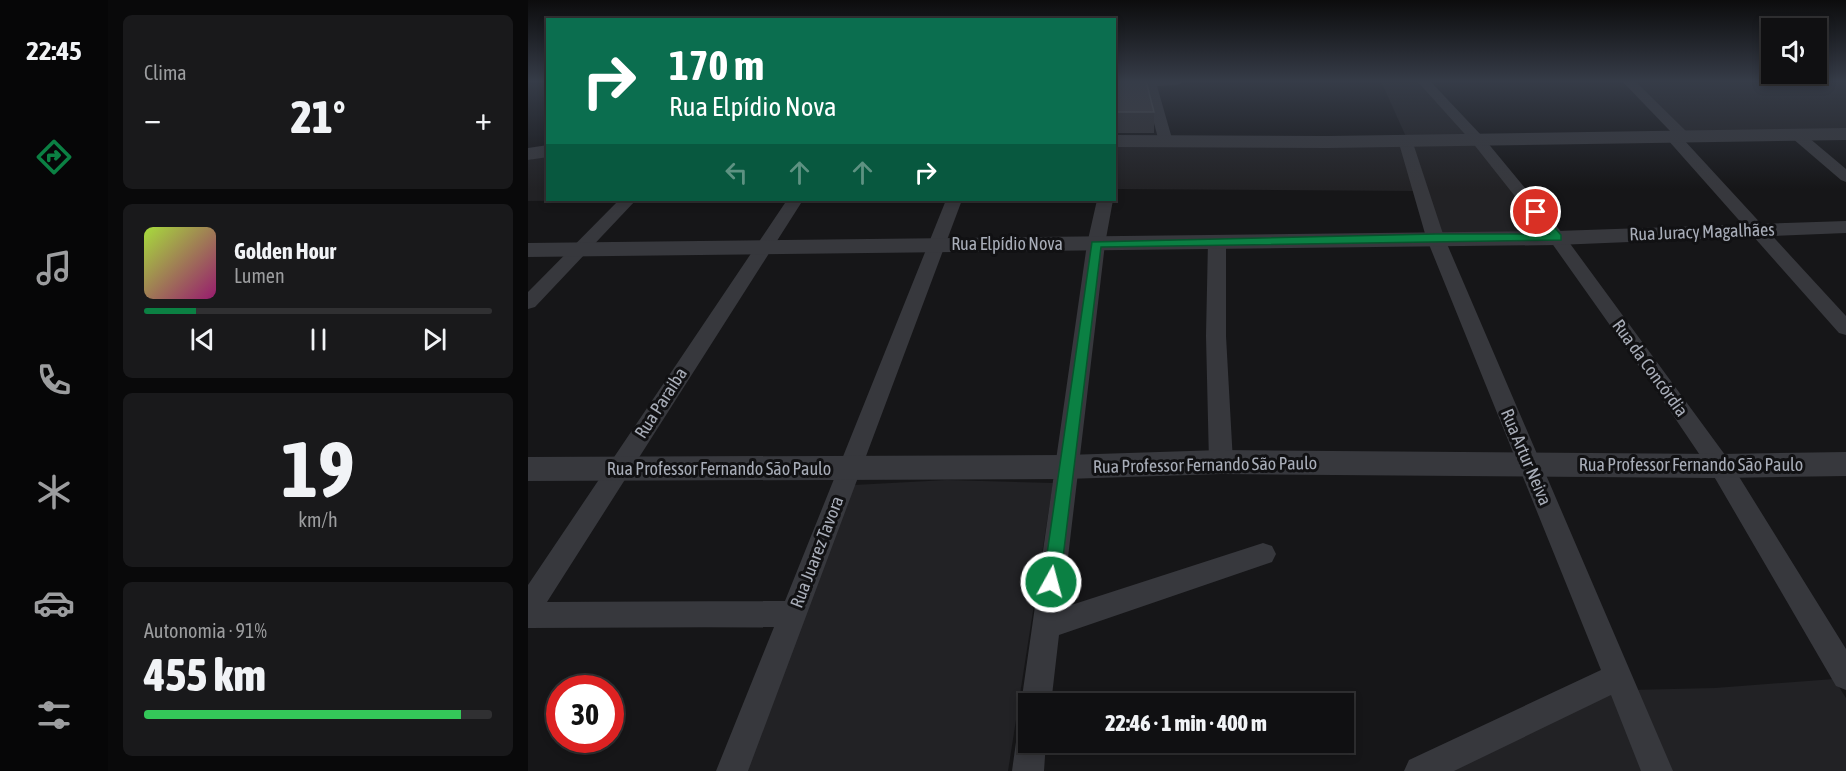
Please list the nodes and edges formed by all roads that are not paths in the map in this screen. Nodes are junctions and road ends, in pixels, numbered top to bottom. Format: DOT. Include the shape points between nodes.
graph roads {
  1 [pos="1159,117"];
  2 [pos="1456,117"];
  3 [pos="1661,117"];
  4 [pos="1846,134"];
  5 [pos="1797,135"];
  6 [pos="1678,136"];
  7 [pos="1477,139"];
  8 [pos="1405,140"];
  9 [pos="1116,141"];
  10 [pos="1166,142"];
  11 [pos="546,152"];
  12 [pos="528,154"];
  13 [pos="1846,177"];
  14 [pos="627,201"];
  15 [pos="794,201"];
  16 [pos="954,201"];
  17 [pos="1105,201"];
  18 [pos="1846,227"];
  19 [pos="1754,230"];
  20 [pos="1435,237"];
  21 [pos="1557,238"];
  22 [pos="1217,241"];
  23 [pos="936,244"];
  24 [pos="1096,244"];
  25 [pos="766,247"];
  26 [pos="579,249"];
  27 [pos="528,250"];
  28 [pos="528,303"];
  29 [pos="1846,328"];
  30 [pos="1221,462"];
  31 [pos="1846,464"];
  32 [pos="1529,465"];
  33 [pos="1720,466"];
  34 [pos="1066,467"];
  35 [pos="618,468"];
  36 [pos="528,469"];
  37 [pos="849,469"];
  38 [pos="1263,554"];
  39 [pos="528,608"];
  40 [pos="793,614"];
  41 [pos="528,615"];
  42 [pos="1045,627"];
  43 [pos="1846,676"];
  44 [pos="1618,677"];
  45 [pos="1037,693"];
  46 [pos="1030,753"];
  47 [pos="732,771"];
  48 [pos="1028,771"];
  49 [pos="1420,771"];
  50 [pos="1658,771"];
  1 -- 10 [label="street"];
  2 -- 7 [label="street, Rua da Concórdia"];
  3 -- 6 [label="street"];
  4 -- 5 [label="street"];
  5 -- 6 [label="street"];
  5 -- 13 [label="street"];
  6 -- 7 [label="street"];
  6 -- 19 [label="street"];
  7 -- 8 [label="street"];
  7 -- 21 [label="street, Rua da Concórdia"];
  8 -- 10 [label="street"];
  8 -- 20 [label="street, Rua Artur Neiva"];
  9 -- 10 [label="street"];
  11 -- 12 [label="street"];
  14 -- 26 [label="street"];
  15 -- 25 [label="street, Rua Paraiba"];
  16 -- 23 [label="street, Rua Juarez Tavora"];
  17 -- 24 [label="street"];
  18 -- 19 [label="street, Rua Juracy Magalhães"];
  19 -- 21 [label="street, Rua Juracy Magalhães"];
  19 -- 29 [label="street"];
  20 -- 21 [label="street, Rua Elpídio Nova"];
  20 -- 22 [label="street, Rua Elpídio Nova"];
  20 -- 32 [label="street, Rua Artur Neiva"];
  21 -- 33 [label="street, Rua da Concórdia"];
  22 -- 24 [label="street, Rua Elpídio Nova"];
  22 -- 30 [label="street"];
  23 -- 24 [label="street, Rua Elpídio Nova"];
  23 -- 25 [label="street, Rua Elpídio Nova"];
  23 -- 37 [label="street, Rua Juarez Tavora"];
  24 -- 34 [label="street"];
  25 -- 26 [label="street, Rua Elpídio Nova"];
  25 -- 35 [label="street, Rua Paraiba"];
  26 -- 27 [label="street, Rua Elpídio Nova"];
  26 -- 28 [label="street"];
  30 -- 32 [label="street, Rua Professor Fernando São Paulo"];
  30 -- 34 [label="street, Rua Professor Fernando São Paulo"];
  31 -- 33 [label="street, Rua Professor Fernando São Paulo"];
  32 -- 33 [label="street, Rua Professor Fernando São Paulo"];
  32 -- 44 [label="street, Rua Artur Neiva"];
  33 -- 43 [label="street, Rua da Concórdia"];
  34 -- 37 [label="street, Rua Professor Fernando São Paulo"];
  34 -- 42 [label="street"];
  35 -- 36 [label="street, Rua Professor Fernando São Paulo"];
  35 -- 37 [label="street, Rua Professor Fernando São Paulo"];
  35 -- 39 [label="street, Rua Paraiba"];
  37 -- 40 [label="street, Rua Juarez Tavora"];
  38 -- 42 [label="street"];
  40 -- 41 [label="street"];
  40 -- 47 [label="street, Rua Juarez Tavora"];
  42 -- 45 [label="street"];
  44 -- 49 [label="street"];
  44 -- 50 [label="street, Rua Artur Neiva"];
  46 -- 48 [label="street"];
}
